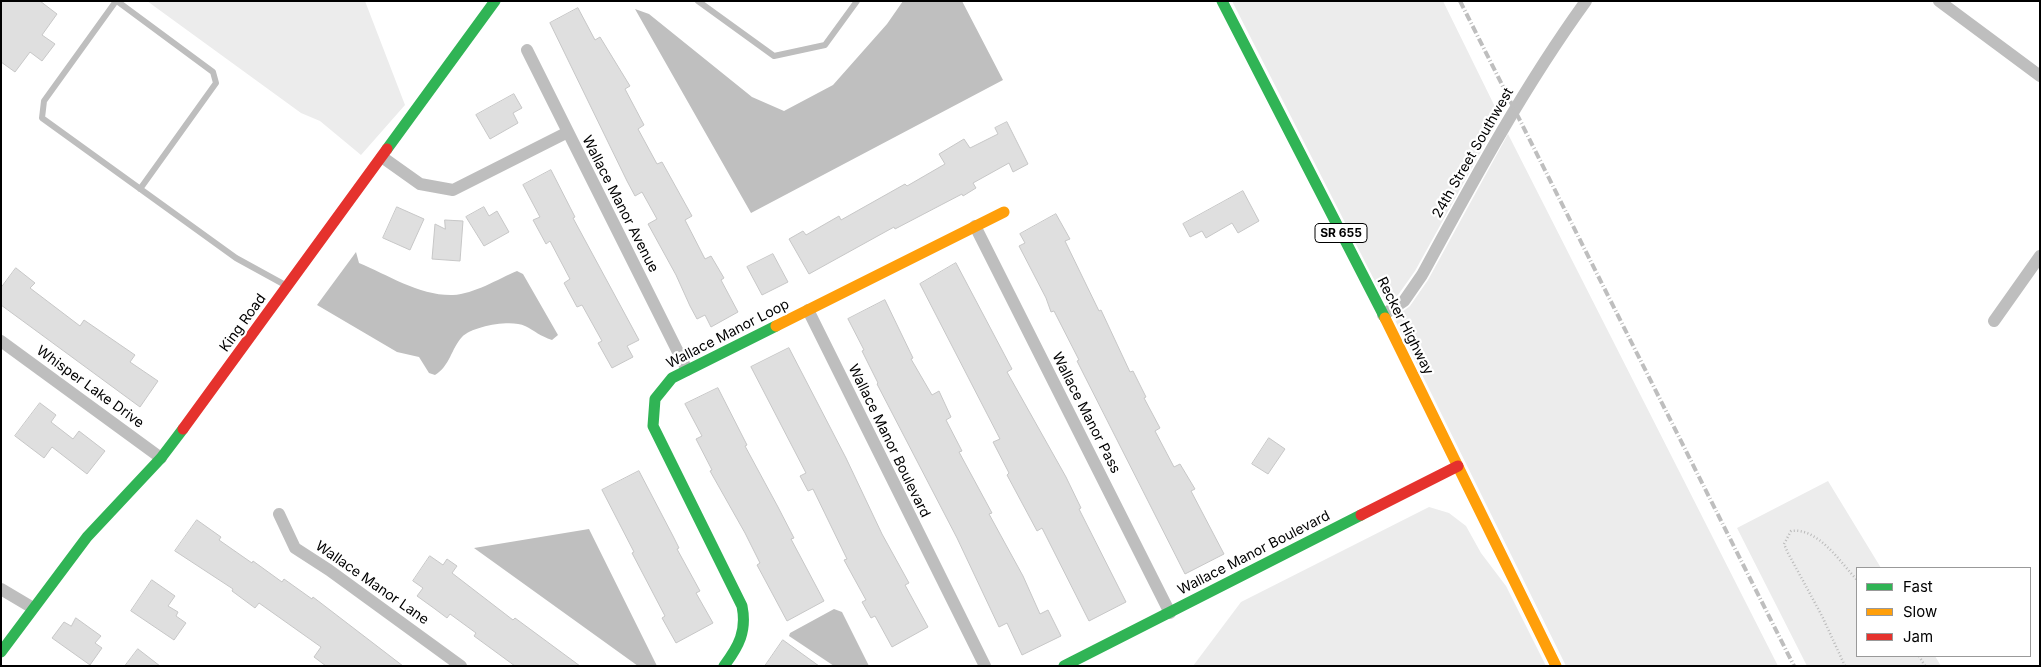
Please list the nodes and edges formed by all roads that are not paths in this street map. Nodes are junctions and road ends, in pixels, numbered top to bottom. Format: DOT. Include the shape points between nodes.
graph roads {
  1 [pos="116,1"];
  2 [pos="495,1"];
  3 [pos="698,1"];
  4 [pos="857,1"];
  5 [pos="1222,1"];
  6 [pos="1586,1"];
  7 [pos="1939,1"];
  8 [pos="527,50"];
  9 [pos="2040,76"];
  10 [pos="568,132"];
  11 [pos="382,157"];
  12 [pos="140,189"];
  13 [pos="1004,212"];
  14 [pos="975,226"];
  15 [pos="2040,256"];
  16 [pos="288,287"];
  17 [pos="808,310"];
  18 [pos="1383,315"];
  19 [pos="1994,321"];
  20 [pos="1,341"];
  21 [pos="687,370"];
  22 [pos="161,458"];
  23 [pos="1458,466"];
  24 [pos="279,514"];
  25 [pos="1,589"];
  26 [pos="33,608"];
  27 [pos="1170,612"];
  28 [pos="1,652"];
  29 [pos="461,666"];
  30 [pos="724,666"];
  31 [pos="985,666"];
  32 [pos="1064,666"];
  33 [pos="1556,666"];
  1 -- 12 [label="lane" via="44,101 42,118"];
  1 -- 12 [label="lane" via="213,72 216,83"];
  2 -- 11 [label="street, King Road"];
  3 -- 4 [label="lane" via="774,56 825,45"];
  5 -- 18 [label="street, Recker Highway / SR 655"];
  6 -- 18 [label="street, 24th Street Southwest" via="1514,108 1422,276 1404,301"];
  7 -- 9 [label="street"];
  8 -- 10 [label="street, Wallace Manor Avenue"];
  10 -- 11 [label="street" via="453,190 420,184"];
  10 -- 21 [label="street, Wallace Manor Avenue"];
  11 -- 16 [label="street, King Road"];
  12 -- 16 [label="lane" via="236,258"];
  13 -- 14 [label="street, Wallace Manor Loop"];
  14 -- 17 [label="street, Wallace Manor Loop"];
  14 -- 27 [label="street, Wallace Manor Pass"];
  15 -- 19 [label="street"];
  16 -- 22 [label="street, King Road"];
  17 -- 21 [label="street, Wallace Manor Loop"];
  17 -- 31 [label="street, Wallace Manor Boulevard"];
  18 -- 23 [label="street, Recker Highway / SR 655"];
  20 -- 22 [label="street, Whisper Lake Drive"];
  21 -- 30 [label="street, Wallace Manor Loop" via="672,378 655,398 652,409 654,426 742,606 745,627 741,643"];
  22 -- 26 [label="street, King Road" via="87,537"];
  23 -- 27 [label="street, Wallace Manor Boulevard"];
  23 -- 33 [label="street, Recker Highway / SR 655"];
  24 -- 29 [label="street, Wallace Manor Lane" via="295,548"];
  25 -- 26 [label="street"];
  26 -- 28 [label="street, King Road"];
  27 -- 32 [label="street, Wallace Manor Boulevard"];
}
